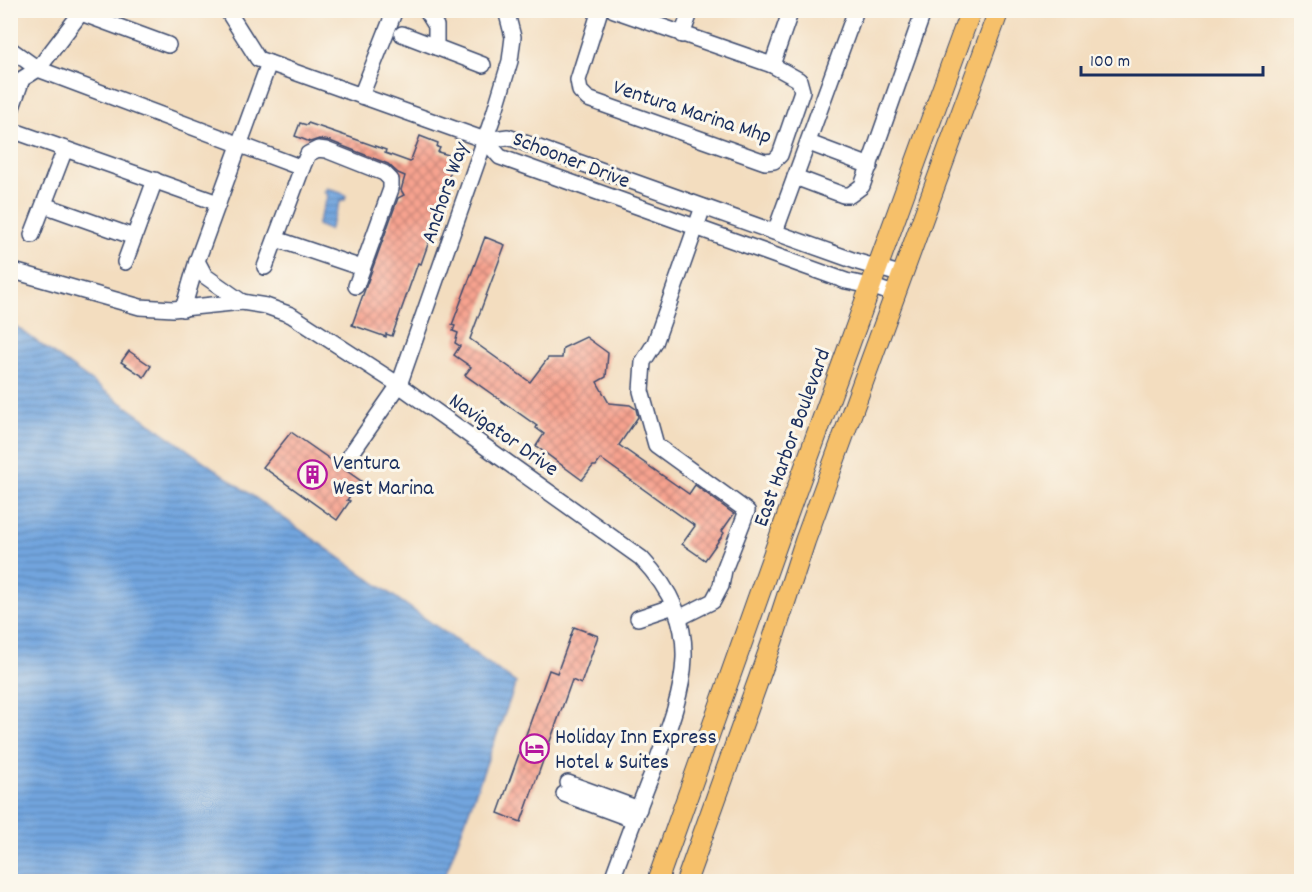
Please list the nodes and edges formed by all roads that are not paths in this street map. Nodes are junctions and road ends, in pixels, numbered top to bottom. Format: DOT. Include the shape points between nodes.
graph roads {
  1 [pos="227,10"];
  2 [pos="395,10"];
  3 [pos="426,10"];
  4 [pos="506,10"];
  5 [pos="600,10"];
  6 [pos="614,10"];
  7 [pos="691,10"];
  8 [pos="791,10"];
  9 [pos="856,10"];
  10 [pos="924,10"];
  11 [pos="971,10"];
  12 [pos="999,10"];
  13 [pos="82,12"];
  14 [pos="402,34"];
  15 [pos="682,35"];
  16 [pos="168,45"];
  17 [pos="436,47"];
  18 [pos="10,49"];
  19 [pos="269,63"];
  20 [pos="483,64"];
  21 [pos="772,65"];
  22 [pos="38,69"];
  23 [pos="361,96"];
  24 [pos="10,113"];
  25 [pos="21,133"];
  26 [pos="484,140"];
  27 [pos="809,143"];
  28 [pos="239,144"];
  29 [pos="65,149"];
  30 [pos="870,166"];
  31 [pos="302,168"];
  32 [pos="795,177"];
  33 [pos="155,180"];
  34 [pos="218,203"];
  35 [pos="44,205"];
  36 [pos="703,207"];
  37 [pos="696,227"];
  38 [pos="775,232"];
  39 [pos="32,235"];
  40 [pos="134,237"];
  41 [pos="276,239"];
  42 [pos="197,261"];
  43 [pos="125,262"];
  44 [pos="878,266"];
  45 [pos="265,267"];
  46 [pos="362,268"];
  47 [pos="10,270"];
  48 [pos="903,275"];
  49 [pos="356,286"];
  50 [pos="871,286"];
  51 [pos="896,295"];
  52 [pos="242,302"];
  53 [pos="183,309"];
  54 [pos="399,385"];
  55 [pos="351,454"];
  56 [pos="676,612"];
  57 [pos="638,618"];
  58 [pos="566,788"];
  59 [pos="636,814"];
  60 [pos="611,882"];
  61 [pos="657,882"];
  62 [pos="686,882"];
  1 -- 19 [label="street" via="258,59"];
  2 -- 23 [label="street"];
  3 -- 17 [label="street" via="436,26"];
  4 -- 26 [label="street, Anchors Way" via="513,48"];
  5 -- 21 [label="street, Ventura Marina Mhp" via="578,80 580,91 588,99 765,162 780,155 802,91 799,80"];
  6 -- 15 [label="street, Ventura Marina Mhp"];
  7 -- 15 [label="street"];
  8 -- 21 [label="street"];
  9 -- 27 [label="street"];
  10 -- 30 [label="street"];
  11 -- 44 [label="main road, East Harbor Boulevard"];
  12 -- 48 [label="main road"];
  13 -- 16 [label="street"];
  13 -- 22 [label="street"];
  14 -- 17 [label="street"];
  15 -- 21 [label="street, Ventura Marina Mhp"];
  17 -- 20 [label="street"];
  18 -- 22 [label="street"];
  19 -- 23 [label="street"];
  19 -- 28 [label="street"];
  22 -- 24 [label="street" via="22,79"];
  22 -- 28 [label="street"];
  23 -- 26 [label="street"];
  25 -- 29 [label="street"];
  26 -- 36 [label="street, Schooner Drive" via="508,136"];
  26 -- 37 [label="street, Schooner Drive" via="500,157"];
  26 -- 54 [label="street, Anchors Way"];
  27 -- 30 [label="street"];
  27 -- 32 [label="street"];
  28 -- 31 [label="street"];
  28 -- 34 [label="street"];
  29 -- 33 [label="street"];
  29 -- 35 [label="street"];
  30 -- 32 [label="street" via="862,186 850,195"];
  31 -- 41 [label="street"];
  31 -- 46 [label="street" via="308,154 326,150 381,171 391,180"];
  32 -- 38 [label="street"];
  33 -- 34 [label="street"];
  33 -- 40 [label="street"];
  34 -- 42 [label="street"];
  35 -- 39 [label="street"];
  35 -- 40 [label="street"];
  36 -- 37 [label="street"];
  36 -- 38 [label="street, Schooner Drive"];
  37 -- 50 [label="street, Schooner Drive" via="850,283"];
  37 -- 56 [label="street" via="655,343 643,362 641,391 656,445 747,511 713,601"];
  38 -- 44 [label="street, Schooner Drive"];
  40 -- 43 [label="street"];
  41 -- 45 [label="street"];
  41 -- 46 [label="street"];
  42 -- 52 [label="street" via="206,276"];
  42 -- 53 [label="street"];
  44 -- 48 [label="street, Schooner Drive"];
  44 -- 50 [label="main road, East Harbor Boulevard"];
  46 -- 49 [label="street"];
  47 -- 53 [label="street, Navigator Drive" via="140,307"];
  48 -- 51 [label="main road"];
  50 -- 51 [label="street, Schooner Drive"];
  50 -- 61 [label="main road, East Harbor Boulevard"];
  51 -- 62 [label="main road"];
  52 -- 53 [label="street, Navigator Drive"];
  52 -- 54 [label="street, Navigator Drive" via="291,315"];
  54 -- 55 [label="street, Anchors Way"];
  54 -- 56 [label="street, Navigator Drive" via="629,548 662,582"];
  56 -- 57 [label="street"];
  56 -- 59 [label="street, Navigator Drive" via="684,642 682,689"];
  58 -- 59 [label="street"];
  59 -- 60 [label="street, Navigator Drive"];
}
